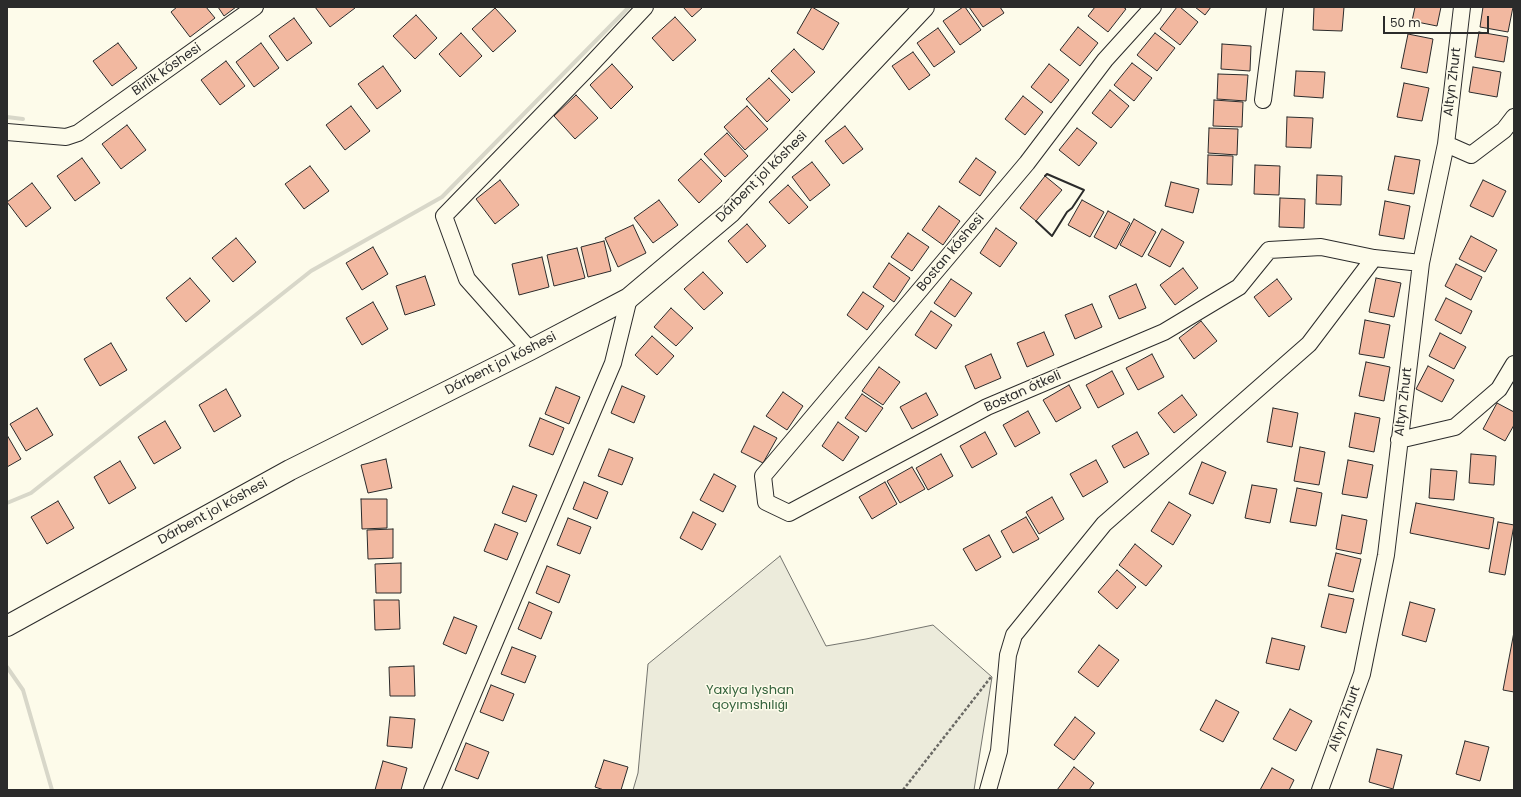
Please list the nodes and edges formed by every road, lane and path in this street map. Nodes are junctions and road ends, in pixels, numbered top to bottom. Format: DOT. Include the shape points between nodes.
graph roads {
  1 [pos="255,7"];
  2 [pos="645,7"];
  3 [pos="924,7"];
  4 [pos="1153,7"];
  5 [pos="1275,7"];
  6 [pos="1462,7"];
  7 [pos="1263,100"];
  8 [pos="1514,117"];
  9 [pos="7,132"];
  10 [pos="1446,144"];
  11 [pos="1374,258"];
  12 [pos="1421,263"];
  13 [pos="629,298"];
  14 [pos="530,350"];
  15 [pos="1514,364"];
  16 [pos="1399,440"];
  17 [pos="766,502"];
  18 [pos="7,626"];
  19 [pos="1008,655"];
  20 [pos="432,790"];
  21 [pos="903,790"];
  22 [pos="988,790"];
  23 [pos="1320,790"];
  1 -- 9 [label="street, Birlik kóshesi" via="78,133 66,137"];
  2 -- 14 [label="street" via="444,216 467,279"];
  3 -- 13 [label="main road, Dárbent jol kóshesi" via="731,212"];
  4 -- 17 [label="street, Bostan kóshesi" via="1105,60 1027,163 763,476"];
  5 -- 7 [label="street"];
  6 -- 10 [label="street, Altyn Zhurt"];
  8 -- 10 [label="street" via="1504,130 1471,155"];
  10 -- 12 [label="street, Altyn Zhurt"];
  11 -- 12 [label="street"];
  11 -- 17 [label="street, Bostan ótkeli" via="1321,247 1269,250 1240,287 1164,332 987,407 789,513"];
  11 -- 19 [label="street" via="1310,344 1104,524 1014,635"];
  12 -- 16 [label="street, Altyn Zhurt"];
  13 -- 14 [label="main road, Dárbent jol kóshesi"];
  13 -- 20 [label="street" via="613,363"];
  14 -- 18 [label="main road, Dárbent jol kóshesi" via="290,470"];
  15 -- 16 [label="street" via="1499,389 1455,427"];
  16 -- 23 [label="street, Altyn Zhurt" via="1386,554 1362,674"];
  19 -- 21 [label="path"];
  19 -- 22 [label="street" via="999,751"];
}
